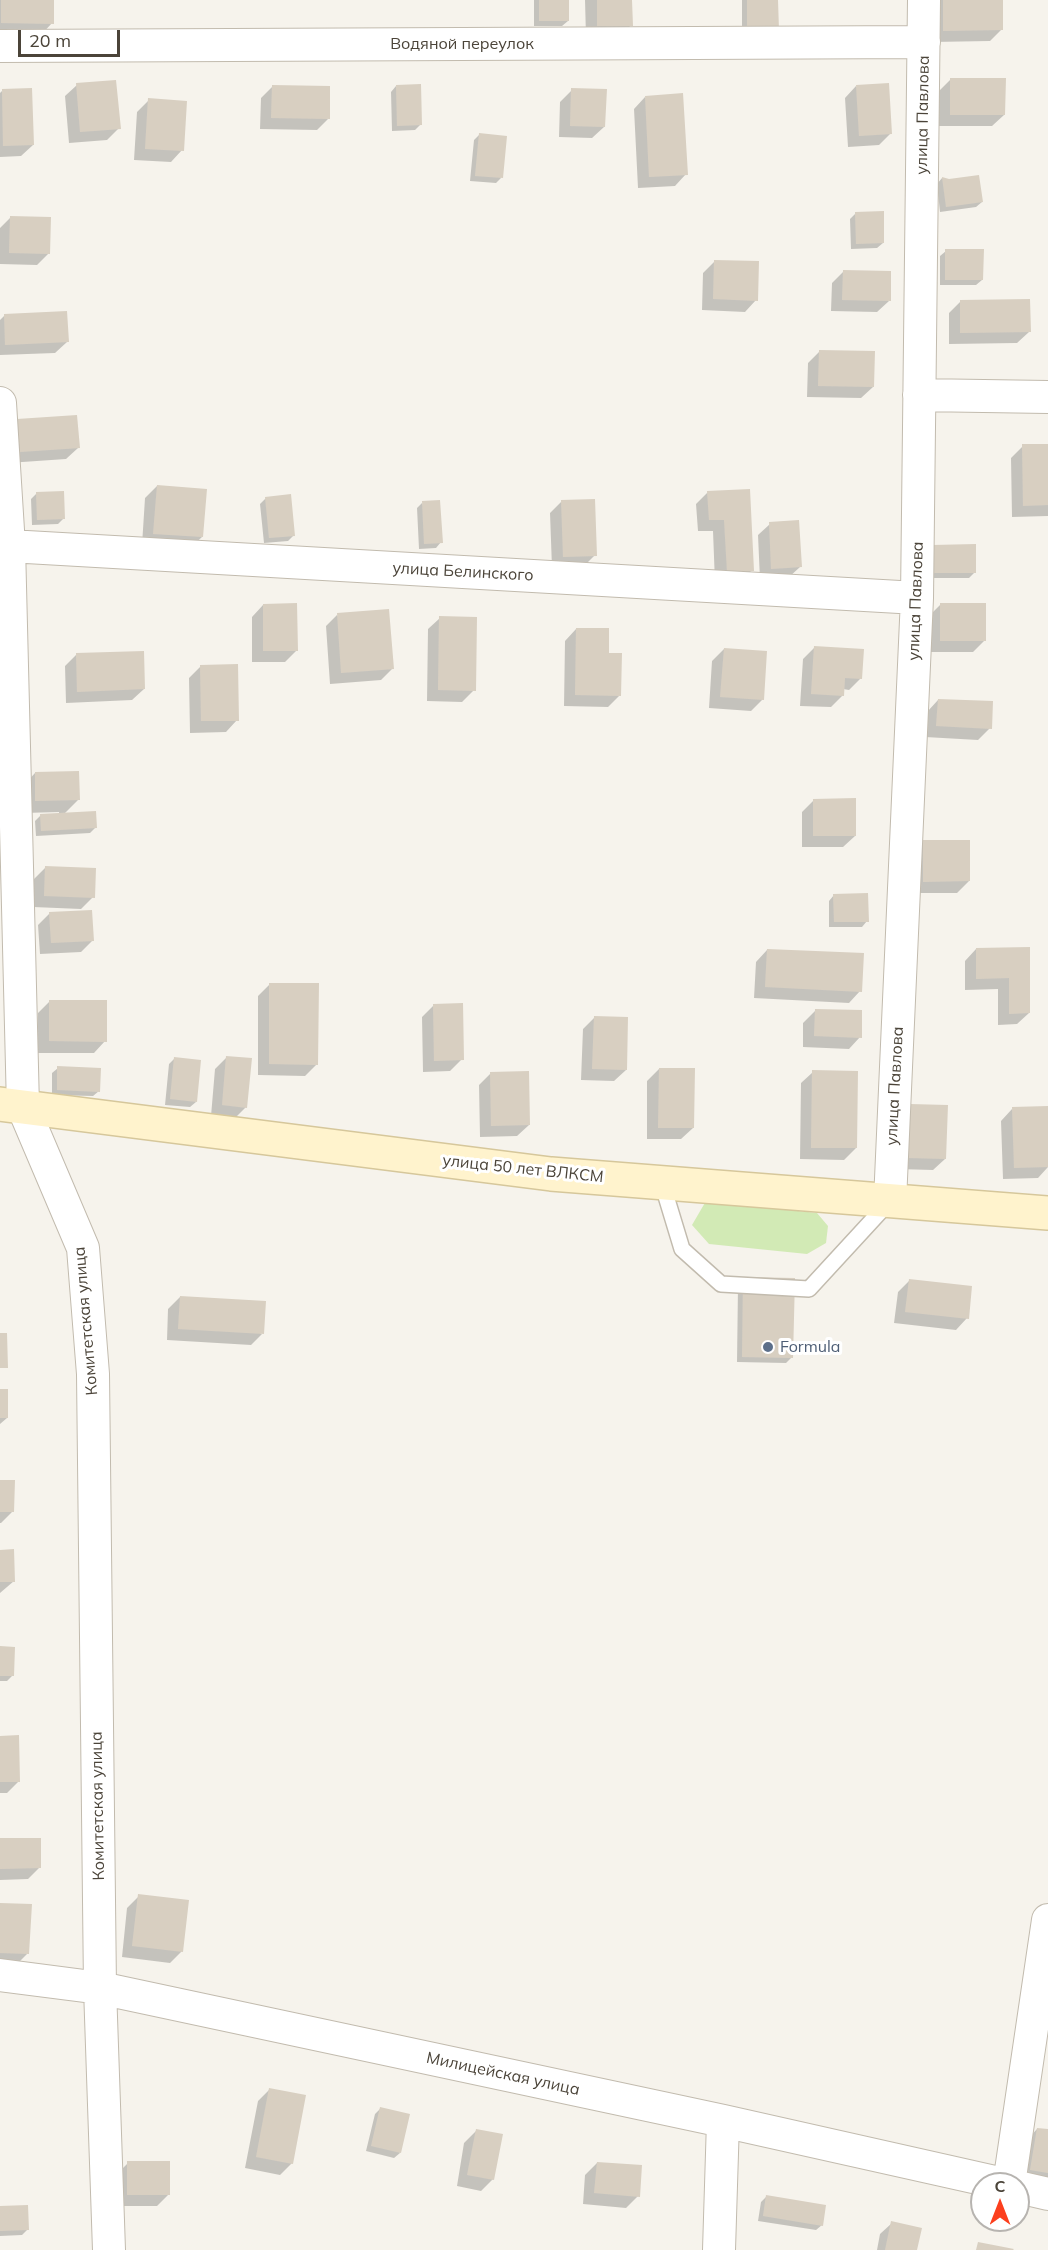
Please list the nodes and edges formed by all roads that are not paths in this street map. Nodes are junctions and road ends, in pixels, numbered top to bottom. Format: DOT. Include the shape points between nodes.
graph roads {
  1 [pos="924,0"];
  2 [pos="924,42"];
  3 [pos="0,46"];
  4 [pos="919,395"];
  5 [pos="1048,397"];
  6 [pos="0,403"];
  7 [pos="9,546"];
  8 [pos="917,598"];
  9 [pos="12,1106"];
  10 [pos="662,1183"];
  11 [pos="890,1201"];
  12 [pos="1048,1214"];
  13 [pos="1048,1920"];
  14 [pos="0,1976"];
  15 [pos="100,1988"];
  16 [pos="723,2121"];
  17 [pos="1011,2172"];
  18 [pos="970,2176"];
  19 [pos="1030,2190"];
  20 [pos="1048,2194"];
  21 [pos="109,2250"];
  22 [pos="719,2250"];
  1 -- 2 [label="street, улица Павлова"];
  2 -- 3 [label="street, Водяной переулок"];
  2 -- 4 [label="street, улица Павлова"];
  4 -- 5 [label="street"];
  4 -- 8 [label="street, улица Павлова"];
  6 -- 7 [label="street, Комитетская улица"];
  7 -- 8 [label="street, улица Белинского"];
  7 -- 9 [label="street, Комитетская улица"];
  8 -- 11 [label="street, улица Павлова"];
  9 -- 10 [label="main road, улица 50 лет ВЛКСМ" via="550,1174"];
  9 -- 15 [label="street, Комитетская улица" via="83,1248 93,1374"];
  10 -- 11 [label="main road, улица 50 лет ВЛКСМ"];
  10 -- 11 [label="lane" via="682,1249 721,1284 809,1289"];
  11 -- 12 [label="main road, улица 50 лет ВЛКСМ"];
  13 -- 17 [label="street"];
  14 -- 15 [label="street, Милицейская улица"];
  15 -- 16 [label="street, Милицейская улица"];
  15 -- 21 [label="street, Комитетская улица"];
  16 -- 18 [label="street, Милицейская улица"];
  16 -- 22 [label="street"];
  19 -- 20 [label="street"];
}
